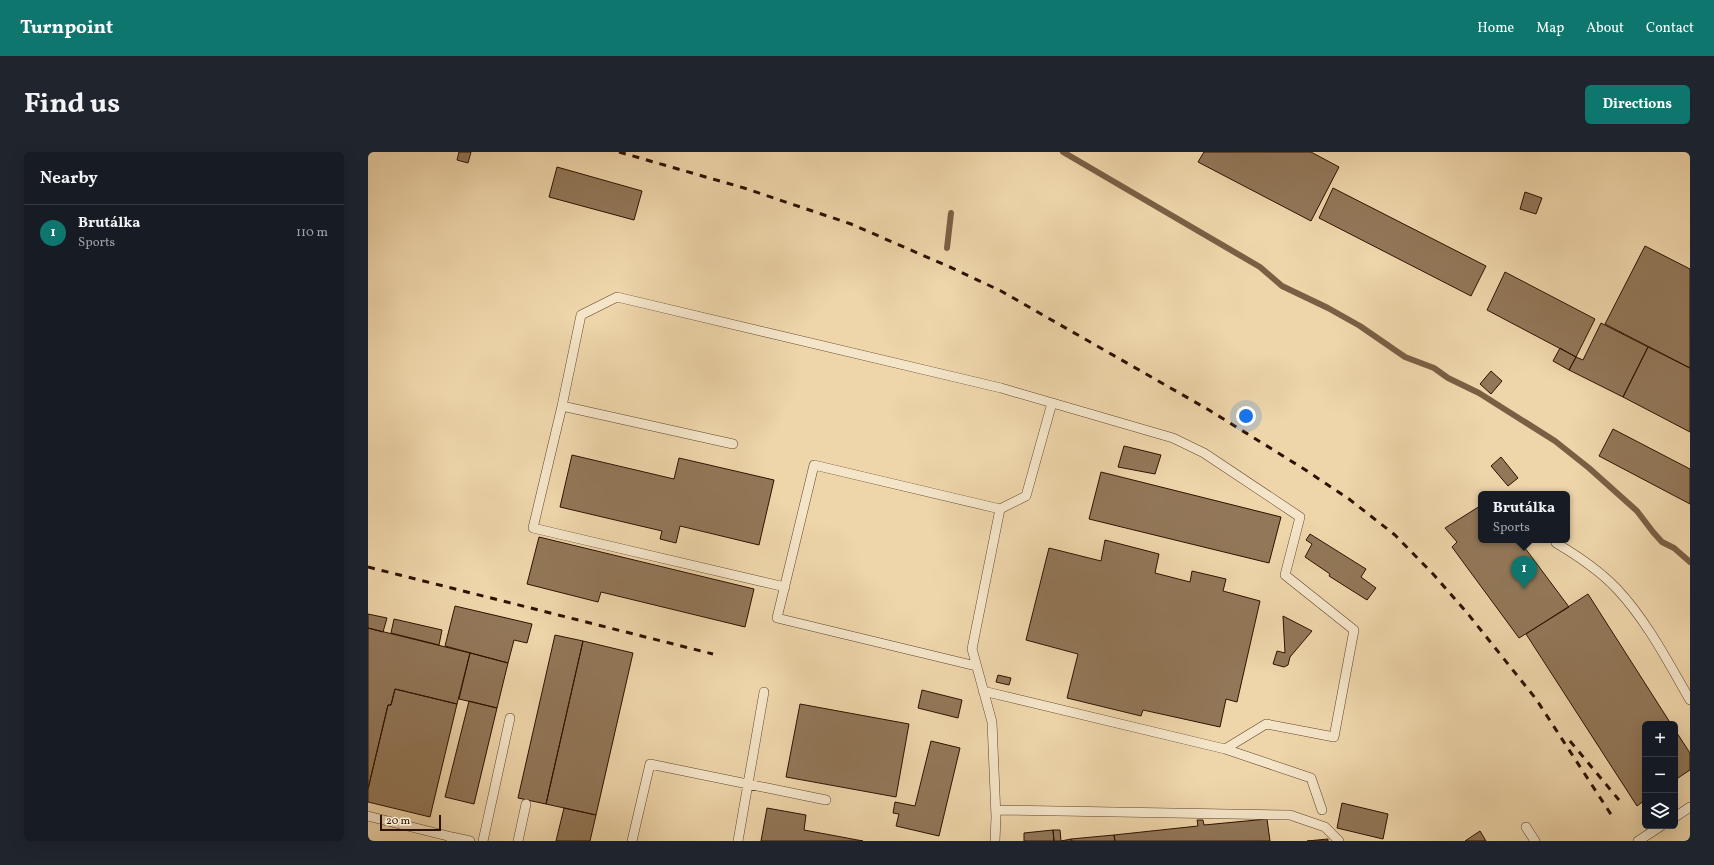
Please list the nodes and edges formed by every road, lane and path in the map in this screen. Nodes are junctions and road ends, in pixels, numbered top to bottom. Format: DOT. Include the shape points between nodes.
graph roads {
  1 [pos="1052,403"];
  2 [pos="562,406"];
  3 [pos="733,444"];
  4 [pos="1000,509"];
  5 [pos="1556,543"];
  6 [pos="784,588"];
  7 [pos="976,666"];
  8 [pos="983,691"];
  9 [pos="764,692"];
  10 [pos="1690,700"];
  11 [pos="510,718"];
  12 [pos="1225,749"];
  13 [pos="748,784"];
  14 [pos="826,800"];
  15 [pos="526,804"];
  16 [pos="1690,807"];
  17 [pos="996,810"];
  18 [pos="1322,810"];
  19 [pos="1678,815"];
  20 [pos="368,816"];
  21 [pos="1526,827"];
  22 [pos="1656,829"];
  23 [pos="451,839"];
  24 [pos="470,841"];
  25 [pos="483,841"];
  26 [pos="518,841"];
  27 [pos="632,841"];
  28 [pos="738,841"];
  29 [pos="995,841"];
  30 [pos="1339,841"];
  31 [pos="1534,841"];
  32 [pos="1638,841"];
  1 -- 2 [label="lane" via="993,386 617,297 581,315"];
  1 -- 4 [label="lane" via="1026,496"];
  1 -- 12 [label="lane" via="1173,438 1204,453 1300,518 1285,575 1354,630 1334,737 1266,724"];
  2 -- 3 [label="lane"];
  2 -- 6 [label="lane" via="533,528"];
  4 -- 6 [label="lane" via="814,465"];
  4 -- 7 [label="lane" via="972,648"];
  5 -- 10 [label="lane" via="1589,563 1617,588 1647,627"];
  6 -- 7 [label="lane" via="777,618"];
  7 -- 8 [label="lane"];
  8 -- 12 [label="lane"];
  8 -- 17 [label="lane" via="992,722"];
  9 -- 13 [label="lane"];
  11 -- 25 [label="lane"];
  12 -- 18 [label="lane" via="1311,778"];
  13 -- 14 [label="lane"];
  13 -- 27 [label="lane" via="650,764"];
  13 -- 28 [label="lane"];
  15 -- 26 [label="lane"];
  16 -- 19 [label="lane"];
  17 -- 29 [label="lane"];
  17 -- 30 [label="lane" via="1290,815 1325,827"];
  20 -- 23 [label="lane"];
  21 -- 31 [label="lane"];
  22 -- 32 [label="lane"];
  23 -- 24 [label="lane"];
}
